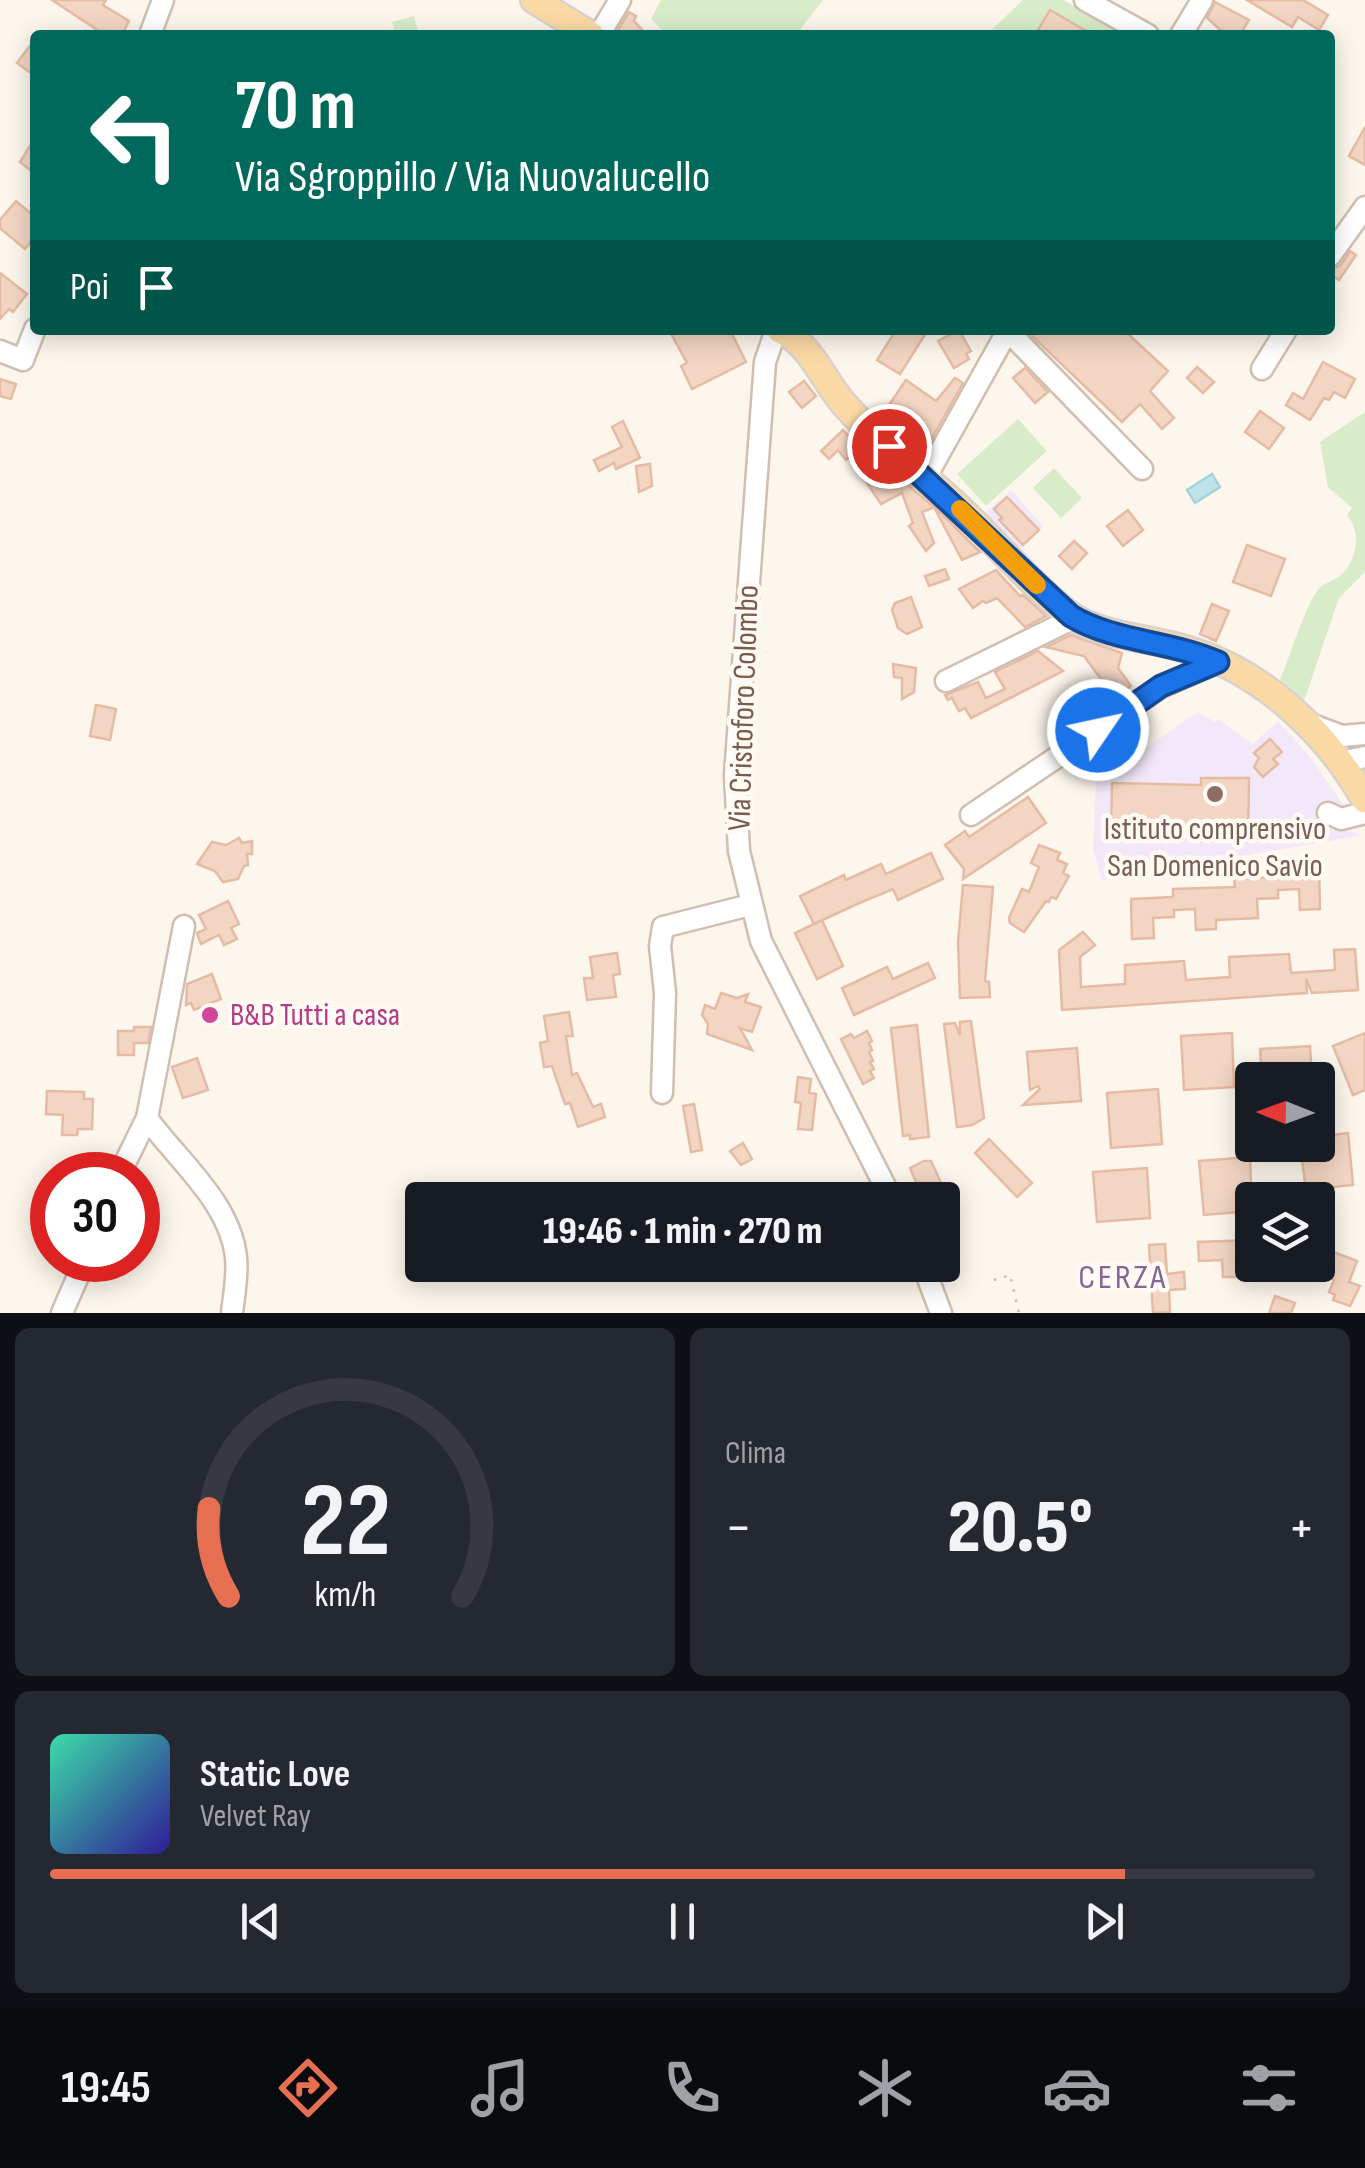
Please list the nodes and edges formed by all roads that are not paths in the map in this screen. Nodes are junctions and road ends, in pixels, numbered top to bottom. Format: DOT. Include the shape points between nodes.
graph roads {
  1 [pos="163,0"];
  2 [pos="534,0"];
  3 [pos="620,0"];
  4 [pos="1084,0"];
  5 [pos="1202,0"];
  6 [pos="152,30"];
  7 [pos="586,30"];
  8 [pos="599,30"];
  9 [pos="1139,30"];
  10 [pos="1185,30"];
  11 [pos="1365,207"];
  12 [pos="1335,244"];
  13 [pos="33,335"];
  14 [pos="761,335"];
  15 [pos="776,335"];
  16 [pos="787,335"];
  17 [pos="805,335"];
  18 [pos="1005,335"];
  19 [pos="1013,335"];
  20 [pos="1283,335"];
  21 [pos="0,352"];
  22 [pos="814,359"];
  23 [pos="765,362"];
  24 [pos="1262,369"];
  25 [pos="1142,469"];
  26 [pos="926,477"];
  27 [pos="1074,618"];
  28 [pos="1186,648"];
  29 [pos="1218,662"];
  30 [pos="946,681"];
  31 [pos="1161,686"];
  32 [pos="1306,722"];
  33 [pos="1360,736"];
  34 [pos="1353,759"];
  35 [pos="1364,796"];
  36 [pos="1328,814"];
  37 [pos="972,815"];
  38 [pos="750,906"];
  39 [pos="184,926"];
  40 [pos="662,1092"];
  41 [pos="147,1118"];
  42 [pos="130,1152"];
  43 [pos="883,1182"];
  44 [pos="75,1282"];
  45 [pos="929,1282"];
  46 [pos="62,1313"];
  47 [pos="232,1313"];
  48 [pos="941,1313"];
  1 -- 6 [label="street"];
  2 -- 7 [label="main road"];
  3 -- 8 [label="street"];
  4 -- 9 [label="street"];
  5 -- 10 [label="street"];
  11 -- 12 [label="street"];
  13 -- 21 [label="street" via="23,360"];
  14 -- 23 [label="street"];
  15 -- 23 [label="street"];
  16 -- 22 [label="main road"];
  17 -- 22 [label="main road"];
  18 -- 26 [label="street"];
  19 -- 25 [label="street"];
  20 -- 24 [label="street"];
  22 -- 26 [label="main road" via="843,403"];
  23 -- 38 [label="street, Via Cristoforo Colombo" via="734,775"];
  26 -- 27 [label="main road"];
  27 -- 28 [label="main road"];
  27 -- 30 [label="street"];
  28 -- 29 [label="main road"];
  28 -- 31 [label="street" via="1185,665"];
  29 -- 31 [label="street"];
  29 -- 32 [label="main road"];
  31 -- 37 [label="street"];
  32 -- 33 [label="street" via="1330,734"];
  32 -- 34 [label="main road"];
  33 -- 34 [label="street"];
  34 -- 35 [label="main road"];
  35 -- 36 [label="street" via="1340,818"];
  38 -- 40 [label="street" via="662,927"];
  38 -- 43 [label="street, Via Cristoforo Colombo" via="760,941"];
  39 -- 41 [label="street"];
  41 -- 42 [label="street"];
  41 -- 47 [label="street" via="220,1208 231,1232"];
  44 -- 46 [label="street"];
  45 -- 48 [label="street"];
}
